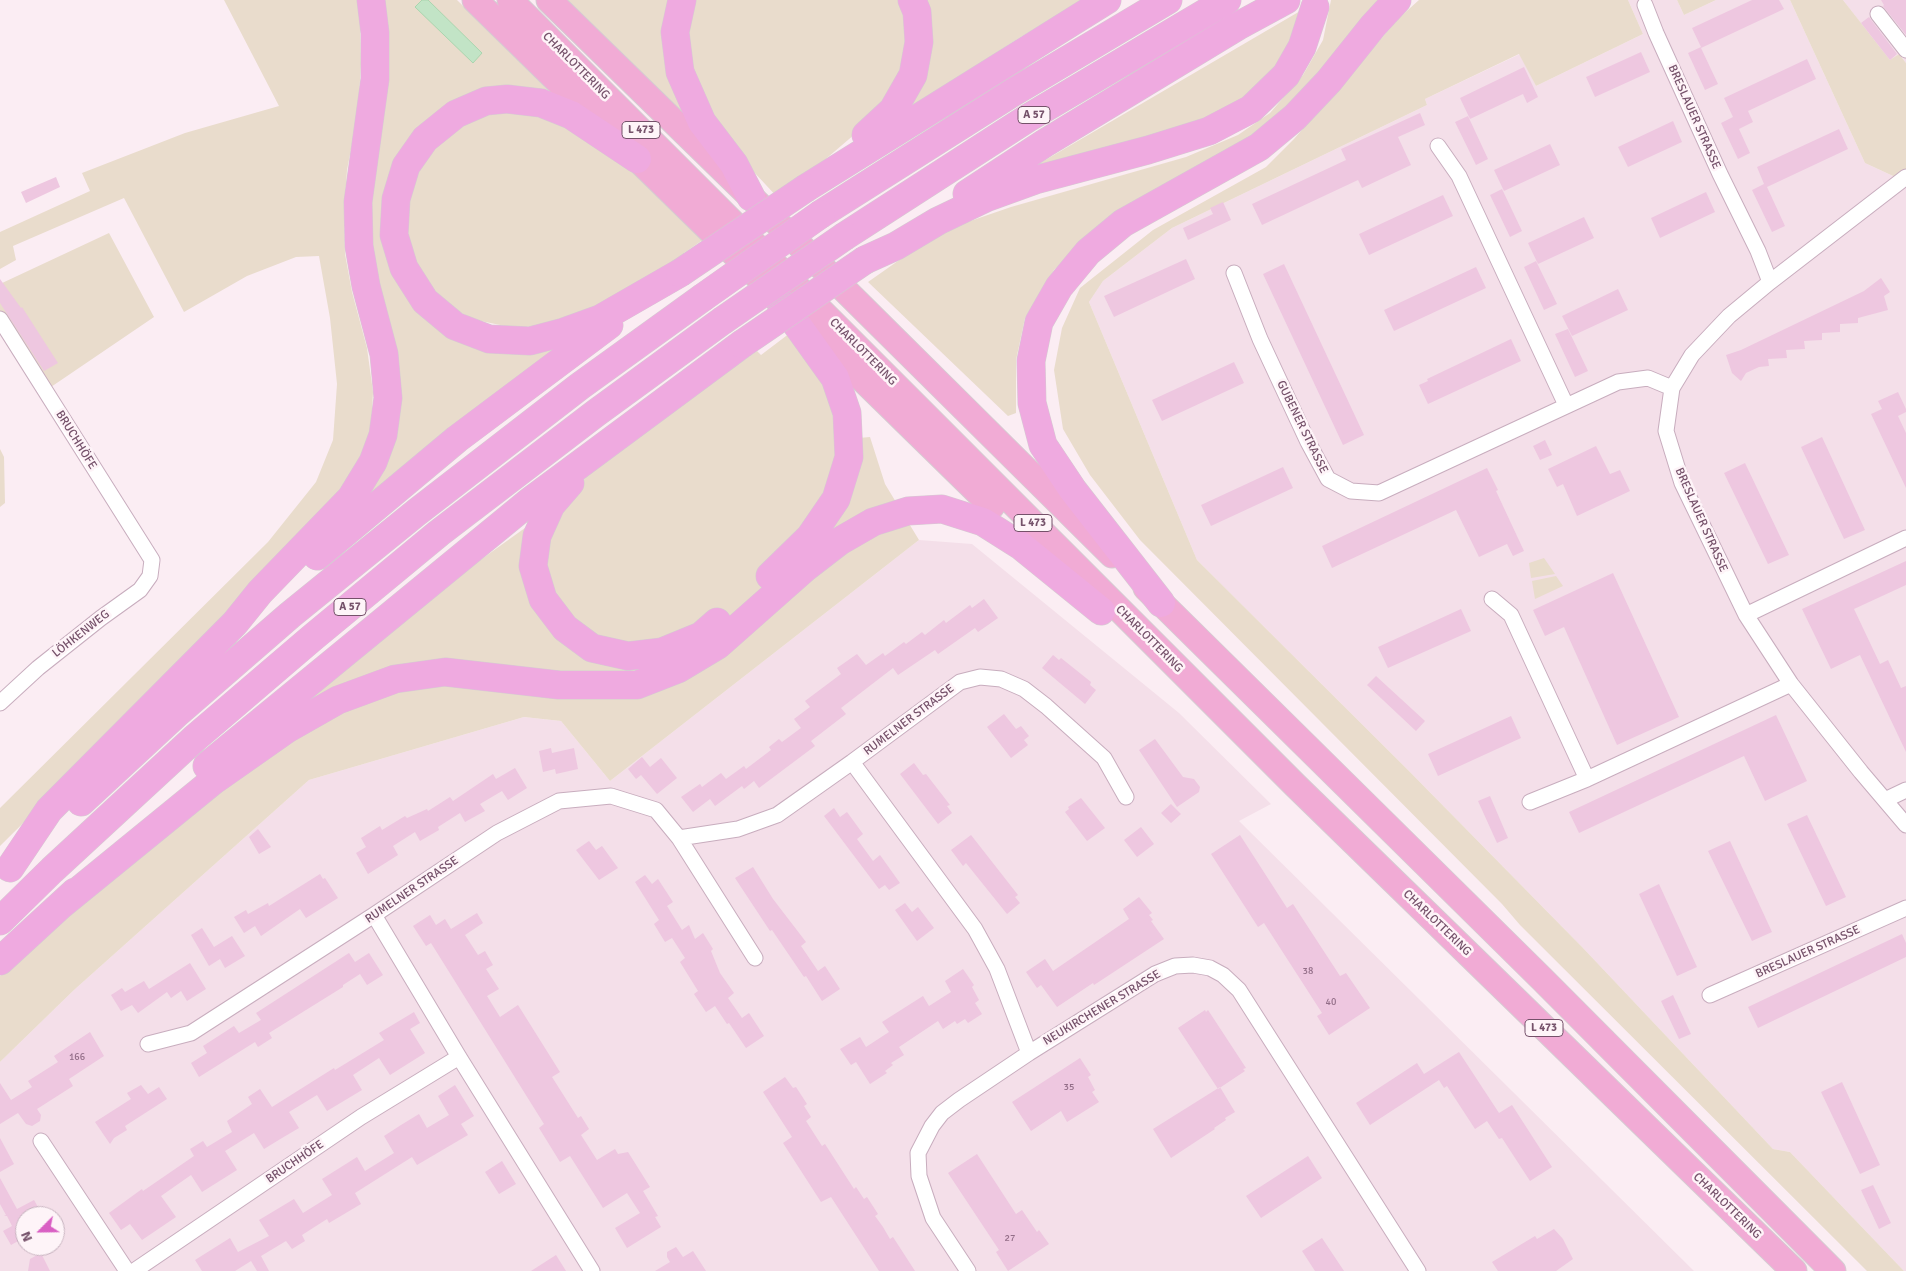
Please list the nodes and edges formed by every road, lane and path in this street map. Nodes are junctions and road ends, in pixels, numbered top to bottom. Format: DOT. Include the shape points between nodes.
graph roads {
  1 [pos="371,0"];
  2 [pos="475,0"];
  3 [pos="510,0"];
  4 [pos="550,0"];
  5 [pos="682,0"];
  6 [pos="912,0"];
  7 [pos="1107,0"];
  8 [pos="1168,0"];
  9 [pos="1227,0"];
  10 [pos="1286,0"];
  11 [pos="1397,0"];
  12 [pos="1645,5"];
  13 [pos="1315,7"];
  14 [pos="1878,14"];
  15 [pos="1906,50"];
  16 [pos="1438,146"];
  17 [pos="637,159"];
  18 [pos="1906,177"];
  19 [pos="806,188"];
  20 [pos="751,197"];
  21 [pos="865,260"];
  22 [pos="680,273"];
  23 [pos="1234,273"];
  24 [pos="1770,282"];
  25 [pos="777,297"];
  26 [pos="0,319"];
  27 [pos="1672,388"];
  28 [pos="1566,405"];
  29 [pos="653,410"];
  30 [pos="1906,538"];
  31 [pos="152,560"];
  32 [pos="1492,598"];
  33 [pos="1161,603"];
  34 [pos="1101,611"];
  35 [pos="1746,615"];
  36 [pos="234,623"];
  37 [pos="1791,684"];
  38 [pos="0,703"];
  39 [pos="852,762"];
  40 [pos="1586,779"];
  41 [pos="1295,785"];
  42 [pos="1906,790"];
  43 [pos="1126,797"];
  44 [pos="1885,800"];
  45 [pos="1530,802"];
  46 [pos="1906,825"];
  47 [pos="678,838"];
  48 [pos="5,873"];
  49 [pos="61,905"];
  50 [pos="1906,908"];
  51 [pos="374,916"];
  52 [pos="0,921"];
  53 [pos="755,958"];
  54 [pos="0,961"];
  55 [pos="1710,995"];
  56 [pos="148,1044"];
  57 [pos="1029,1052"];
  58 [pos="459,1057"];
  59 [pos="41,1141"];
  60 [pos="127,1271"];
  61 [pos="134,1271"];
  62 [pos="592,1271"];
  63 [pos="968,1271"];
  64 [pos="1418,1271"];
  65 [pos="1794,1271"];
  66 [pos="1833,1271"];
  1 -- 36 [label="highway" via="375,78 358,202 359,246 384,354 388,398 383,435 373,462 351,498"];
  2 -- 17 [label="highway"];
  3 -- 41 [label="highway, CHARLOTTERING / L 473"];
  4 -- 20 [label="highway, L 473"];
  5 -- 20 [label="highway" via="675,32 680,72 702,122 734,164"];
  6 -- 19 [label="highway" via="917,12 918,42 913,75 893,110"];
  7 -- 19 [label="highway"];
  8 -- 48 [label="highway, A 57, bridge" via="1012,93 821,214 556,404 290,615 176,714"];
  9 -- 52 [label="highway, A 57, bridge" via="1028,118 845,236 596,412 447,527 312,638 195,738"];
  10 -- 21 [label="highway" via="1045,143"];
  11 -- 33 [label="highway" via="1329,81 1295,117 1259,147 1123,223 1088,252 1059,286 1039,322 1031,361 1032,403 1043,445 1073,490"];
  12 -- 24 [label="street, BRESLAUER STRASSE"];
  13 -- 21 [label="highway" via="1302,46 1286,75 1251,109 1209,131 1035,180 988,198"];
  14 -- 15 [label="street"];
  16 -- 28 [label="street" via="1459,176"];
  17 -- 22 [label="highway" via="571,115 541,103 507,99 486,101 456,114 425,139 406,166 396,199 394,235 404,268 425,301 455,326 489,339 530,341 600,319"];
  17 -- 25 [label="highway"];
  18 -- 24 [label="street, BRESLAUER STRASSE"];
  19 -- 22 [label="highway, bridge"];
  20 -- 33 [label="highway, L 473"];
  21 -- 29 [label="highway, bridge"];
  22 -- 36 [label="highway" via="457,440"];
  23 -- 28 [label="street, GUBENER STRASSE" via="1260,339 1308,442 1328,479 1351,491 1379,494"];
  24 -- 27 [label="street, BRESLAUER STRASSE" via="1729,316 1692,355"];
  25 -- 29 [label="highway" via="835,378 847,413 849,457 836,499 810,537 701,636 662,652 628,656 592,648 565,628 543,599 533,566 537,536 551,505 576,477"];
  25 -- 34 [label="highway"];
  26 -- 31 [label="street, BRUCHHÖFE"];
  27 -- 28 [label="street, GUBENER STRASSE" via="1648,378 1618,382"];
  27 -- 35 [label="street, BRESLAUER STRASSE" via="1666,431 1682,483"];
  29 -- 49 [label="highway" via="529,502 214,760"];
  30 -- 35 [label="street"];
  31 -- 38 [label="street, LÖHKENWEG" via="150,576 140,590 38,668"];
  32 -- 40 [label="street" via="1510,615"];
  33 -- 66 [label="highway, L 473"];
  34 -- 41 [label="highway" via="1208,718"];
  34 -- 49 [label="highway" via="1021,546 982,522 942,509 908,511 874,522 840,541 718,645 678,669 637,684 559,685 445,672 394,679 338,700 287,729 213,781"];
  35 -- 37 [label="street, BRESLAUER STRASSE"];
  36 -- 48 [label="highway" via="49,810"];
  37 -- 40 [label="street"];
  37 -- 44 [label="street, BRESLAUER STRASSE"];
  39 -- 43 [label="street, RUMELNER STRASSE" via="960,682 980,677 1001,679 1024,689 1104,758"];
  39 -- 47 [label="street, RUMELNER STRASSE" via="777,815 738,829"];
  39 -- 57 [label="street, RUMELNER STRASSE" via="975,929 997,969"];
  40 -- 45 [label="street"];
  41 -- 65 [label="highway, CHARLOTTERING / L 473"];
  42 -- 44 [label="street"];
  44 -- 46 [label="street, BRESLAUER STRASSE"];
  47 -- 51 [label="street, RUMELNER STRASSE" via="656,810 611,796 559,802 497,833"];
  47 -- 53 [label="street, RUMELNER STRASSE"];
  49 -- 54 [label="highway"];
  50 -- 55 [label="street, BRESLAUER STRASSE"];
  51 -- 56 [label="street, RUMELNER STRASSE" via="191,1033"];
  51 -- 58 [label="street"];
  57 -- 63 [label="street, NEUKIRCHENER STRASSE" via="942,1113 918,1153 919,1176 934,1218"];
  57 -- 64 [label="street, NEUKIRCHENER STRASSE" via="1155,974 1175,966 1210,968 1224,975 1240,990"];
  58 -- 61 [label="street, BRUCHHÖFE" via="361,1117"];
  58 -- 62 [label="street"];
  59 -- 60 [label="street"];
}
